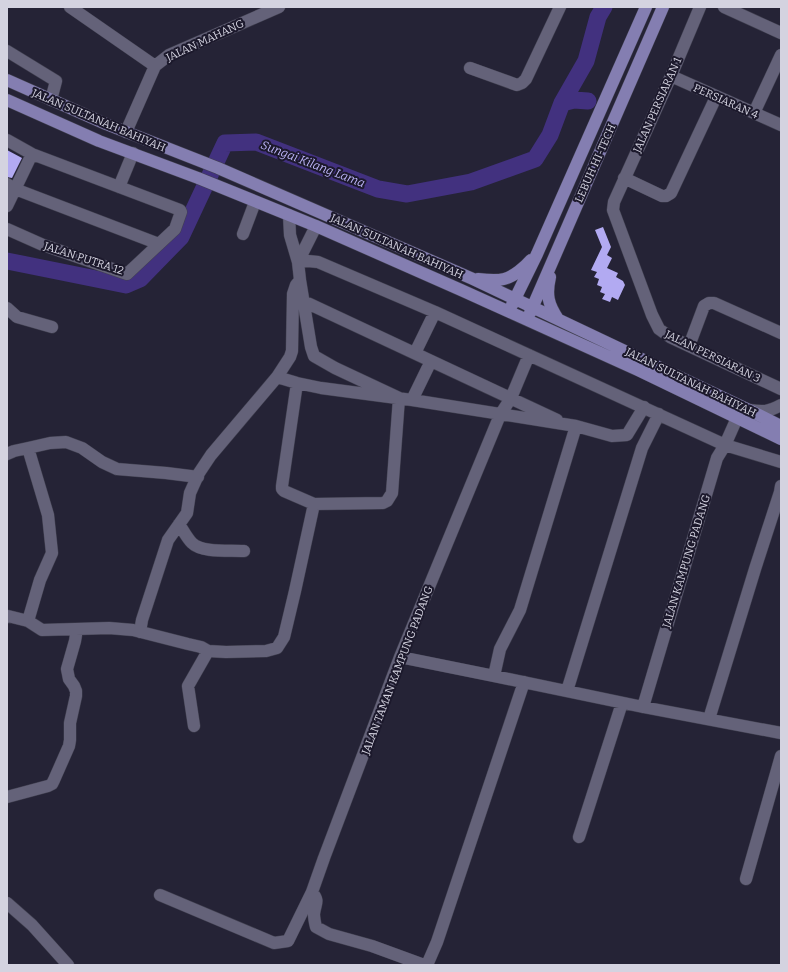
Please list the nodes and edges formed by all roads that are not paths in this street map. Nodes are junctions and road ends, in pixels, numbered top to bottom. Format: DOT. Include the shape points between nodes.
graph roads {
  1 [pos="70,7"];
  2 [pos="279,7"];
  3 [pos="560,7"];
  4 [pos="646,7"];
  5 [pos="663,7"];
  6 [pos="700,7"];
  7 [pos="724,7"];
  8 [pos="781,33"];
  9 [pos="7,51"];
  10 [pos="781,54"];
  11 [pos="155,66"];
  12 [pos="470,68"];
  13 [pos="671,76"];
  14 [pos="7,80"];
  15 [pos="716,97"];
  16 [pos="7,100"];
  17 [pos="51,100"];
  18 [pos="754,114"];
  19 [pos="781,125"];
  20 [pos="126,132"];
  21 [pos="7,140"];
  22 [pos="133,153"];
  23 [pos="32,154"];
  24 [pos="624,178"];
  25 [pos="11,187"];
  26 [pos="119,187"];
  27 [pos="255,202"];
  28 [pos="614,202"];
  29 [pos="7,206"];
  30 [pos="288,215"];
  31 [pos="316,226"];
  32 [pos="7,229"];
  33 [pos="244,234"];
  34 [pos="159,244"];
  35 [pos="537,254"];
  36 [pos="552,261"];
  37 [pos="298,262"];
  38 [pos="473,279"];
  39 [pos="300,280"];
  40 [pos="515,299"];
  41 [pos="303,301"];
  42 [pos="532,307"];
  43 [pos="7,308"];
  44 [pos="436,312"];
  45 [pos="509,312"];
  46 [pos="558,319"];
  47 [pos="527,320"];
  48 [pos="52,327"];
  49 [pos="781,333"];
  50 [pos="689,346"];
  51 [pos="415,353"];
  52 [pos="528,355"];
  53 [pos="431,361"];
  54 [pos="277,377"];
  55 [pos="297,383"];
  56 [pos="781,389"];
  57 [pos="399,398"];
  58 [pos="511,398"];
  59 [pos="412,400"];
  60 [pos="781,404"];
  61 [pos="644,407"];
  62 [pos="749,410"];
  63 [pos="659,414"];
  64 [pos="500,415"];
  65 [pos="737,418"];
  66 [pos="573,426"];
  67 [pos="781,426"];
  68 [pos="781,439"];
  69 [pos="725,444"];
  70 [pos="28,448"];
  71 [pos="7,454"];
  72 [pos="781,462"];
  73 [pos="198,477"];
  74 [pos="781,486"];
  75 [pos="314,504"];
  76 [pos="179,524"];
  77 [pos="244,551"];
  78 [pos="7,617"];
  79 [pos="28,622"];
  80 [pos="76,629"];
  81 [pos="140,632"];
  82 [pos="208,651"];
  83 [pos="400,657"];
  84 [pos="494,676"];
  85 [pos="524,682"];
  86 [pos="567,691"];
  87 [pos="622,703"];
  88 [pos="643,707"];
  89 [pos="709,719"];
  90 [pos="194,726"];
  91 [pos="781,733"];
  92 [pos="781,756"];
  93 [pos="7,797"];
  94 [pos="579,837"];
  95 [pos="746,878"];
  96 [pos="312,892"];
  97 [pos="160,895"];
  98 [pos="7,903"];
  99 [pos="68,965"];
  100 [pos="424,965"];
  101 [pos="427,965"];
  1 -- 11 [label="street"];
  2 -- 11 [label="street, JALAN MAHANG" via="169,56"];
  3 -- 12 [label="street" via="522,83 517,85"];
  4 -- 35 [label="main road, LEBUH HI-TECH"];
  5 -- 36 [label="main road, LEBUH HI-TECH"];
  6 -- 13 [label="street, JALAN PERSIARAN 1"];
  7 -- 8 [label="street"];
  9 -- 17 [label="street" via="56,81"];
  10 -- 18 [label="street"];
  11 -- 20 [label="street, JALAN MAHANG"];
  13 -- 15 [label="street, PERSIARAN 4"];
  13 -- 24 [label="street, JALAN PERSIARAN 1"];
  14 -- 17 [label="main road, JALAN SULTANAH BAHIYAH"];
  15 -- 18 [label="street, PERSIARAN 4"];
  15 -- 24 [label="street" via="670,193 662,196"];
  16 -- 22 [label="main road, JALAN SULTANAH BAHIYAH" via="99,141"];
  17 -- 20 [label="main road, JALAN SULTANAH BAHIYAH"];
  18 -- 19 [label="street, PERSIARAN 4"];
  20 -- 38 [label="main road, JALAN SULTANAH BAHIYAH" via="212,166"];
  21 -- 23 [label="street"];
  22 -- 26 [label="street"];
  22 -- 27 [label="main road, JALAN SULTANAH BAHIYAH"];
  23 -- 25 [label="street"];
  23 -- 26 [label="street"];
  24 -- 28 [label="street, JALAN PERSIARAN 1"];
  25 -- 29 [label="street"];
  25 -- 34 [label="street"];
  26 -- 34 [label="street, JALAN PUTRA 12" via="180,210 176,229"];
  27 -- 30 [label="main road, JALAN SULTANAH BAHIYAH"];
  27 -- 33 [label="street"];
  28 -- 50 [label="street, JALAN PERSIARAN 3" via="613,210 659,329"];
  30 -- 31 [label="main road, JALAN SULTANAH BAHIYAH"];
  30 -- 37 [label="street" via="290,235"];
  31 -- 37 [label="street"];
  31 -- 45 [label="main road, JALAN SULTANAH BAHIYAH"];
  32 -- 34 [label="street, JALAN PUTRA 12" via="43,245 127,274"];
  35 -- 38 [label="main road" via="506,279"];
  35 -- 40 [label="main road, LEBUH HI-TECH"];
  36 -- 42 [label="main road, LEBUH HI-TECH"];
  36 -- 46 [label="main road" via="548,298"];
  37 -- 39 [label="street"];
  37 -- 44 [label="street" via="318,262"];
  38 -- 40 [label="main road, JALAN SULTANAH BAHIYAH"];
  39 -- 41 [label="street"];
  39 -- 54 [label="street" via="293,294 292,351"];
  40 -- 42 [label="main road, JALAN SULTANAH BAHIYAH"];
  40 -- 45 [label="main road, LEBUH HI-TECH"];
  41 -- 51 [label="street"];
  41 -- 57 [label="street" via="314,356"];
  42 -- 46 [label="main road, JALAN SULTANAH BAHIYAH"];
  42 -- 47 [label="main road, LEBUH HI-TECH"];
  43 -- 48 [label="street" via="17,317"];
  44 -- 51 [label="street"];
  44 -- 52 [label="street"];
  45 -- 47 [label="main road, JALAN SULTANAH BAHIYAH"];
  46 -- 62 [label="main road, JALAN SULTANAH BAHIYAH"];
  47 -- 65 [label="main road, JALAN SULTANAH BAHIYAH"];
  49 -- 50 [label="street" via="709,303 704,306"];
  50 -- 56 [label="street, JALAN PERSIARAN 3"];
  51 -- 53 [label="street"];
  52 -- 58 [label="street, JALAN TAMAN KAMPUNG PADANG"];
  52 -- 61 [label="street"];
  53 -- 58 [label="street"];
  53 -- 59 [label="street"];
  54 -- 55 [label="street"];
  54 -- 73 [label="street" via="211,455"];
  55 -- 57 [label="street"];
  55 -- 75 [label="street" via="282,489"];
  57 -- 59 [label="street"];
  57 -- 75 [label="street" via="393,490 387,501"];
  58 -- 64 [label="street, JALAN TAMAN KAMPUNG PADANG"];
  58 -- 66 [label="street"];
  59 -- 64 [label="street"];
  60 -- 62 [label="street" via="768,411"];
  61 -- 63 [label="street"];
  61 -- 66 [label="street" via="627,435 612,436"];
  62 -- 67 [label="main road, JALAN SULTANAH BAHIYAH"];
  63 -- 69 [label="street"];
  63 -- 86 [label="street" via="642,448"];
  64 -- 66 [label="street"];
  64 -- 83 [label="street, JALAN TAMAN KAMPUNG PADANG"];
  65 -- 68 [label="main road, JALAN SULTANAH BAHIYAH"];
  65 -- 69 [label="street, JALAN KAMPUNG PADANG"];
  66 -- 84 [label="street" via="520,610 500,649"];
  69 -- 72 [label="street"];
  69 -- 88 [label="street, JALAN KAMPUNG PADANG" via="717,458"];
  70 -- 71 [label="street"];
  70 -- 73 [label="street" via="66,442 82,448 117,470"];
  70 -- 79 [label="street" via="48,515 52,553 40,580"];
  73 -- 76 [label="street" via="190,493 187,513"];
  74 -- 89 [label="street"];
  75 -- 82 [label="street" via="284,637 277,648 266,651"];
  76 -- 77 [label="street" via="192,543 200,549"];
  76 -- 81 [label="street" via="168,540"];
  78 -- 79 [label="street"];
  79 -- 80 [label="street" via="42,630"];
  80 -- 81 [label="street" via="109,628"];
  80 -- 93 [label="street" via="67,669 76,691 69,746 52,784"];
  81 -- 82 [label="street"];
  82 -- 90 [label="street" via="188,686"];
  83 -- 84 [label="street"];
  83 -- 96 [label="street, JALAN TAMAN KAMPUNG PADANG"];
  84 -- 85 [label="street"];
  85 -- 86 [label="street"];
  85 -- 101 [label="street" via="437,942"];
  86 -- 87 [label="street"];
  87 -- 88 [label="street"];
  87 -- 94 [label="street"];
  88 -- 89 [label="street"];
  89 -- 91 [label="street"];
  92 -- 95 [label="street"];
  96 -- 97 [label="street" via="288,941 274,943"];
  96 -- 100 [label="street, JALAN TAMAN KAMPUNG PADANG" via="317,903 314,914 316,928"];
  98 -- 99 [label="street"];
}
